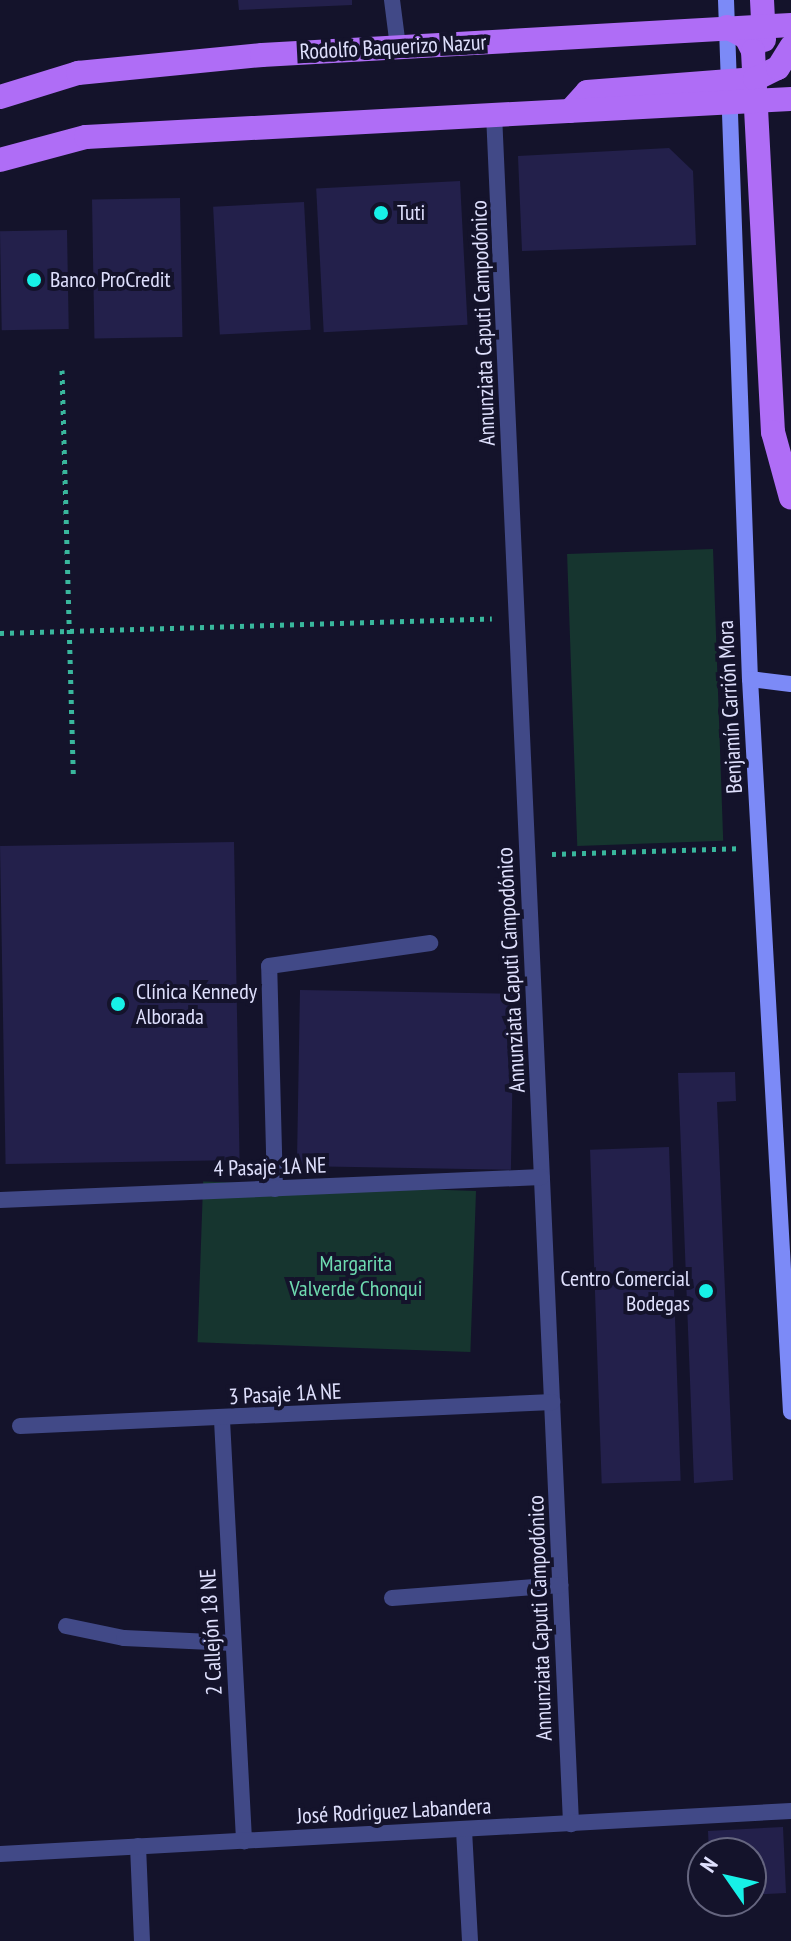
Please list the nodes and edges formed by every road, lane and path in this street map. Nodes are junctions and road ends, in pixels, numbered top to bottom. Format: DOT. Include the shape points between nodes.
graph roads {
  1 [pos="392,0"];
  2 [pos="726,0"];
  3 [pos="762,0"];
  4 [pos="763,25"];
  5 [pos="791,25"];
  6 [pos="727,27"];
  7 [pos="398,47"];
  8 [pos="791,47"];
  9 [pos="748,87"];
  10 [pos="0,97"];
  11 [pos="791,98"];
  12 [pos="494,114"];
  13 [pos="0,160"];
  14 [pos="62,370"];
  15 [pos="791,498"];
  16 [pos="517,617"];
  17 [pos="65,631"];
  18 [pos="0,633"];
  19 [pos="750,679"];
  20 [pos="791,684"];
  21 [pos="73,775"];
  22 [pos="759,848"];
  23 [pos="528,855"];
  24 [pos="430,943"];
  25 [pos="542,1177"];
  26 [pos="275,1189"];
  27 [pos="0,1200"];
  28 [pos="552,1402"];
  29 [pos="791,1412"];
  30 [pos="222,1420"];
  31 [pos="20,1426"];
  32 [pos="561,1585"];
  33 [pos="392,1598"];
  34 [pos="66,1626"];
  35 [pos="233,1643"];
  36 [pos="791,1811"];
  37 [pos="571,1824"];
  38 [pos="464,1830"];
  39 [pos="244,1841"];
  40 [pos="138,1846"];
  41 [pos="0,1854"];
  42 [pos="142,1941"];
  43 [pos="470,1941"];
  1 -- 7 [label="street"];
  2 -- 6 [label="main road"];
  3 -- 4 [label="main road"];
  4 -- 5 [label="main road, Rodolfo Baquerizo Nazur"];
  4 -- 6 [label="main road, Rodolfo Baquerizo Nazur"];
  4 -- 9 [label="main road"];
  6 -- 7 [label="main road, Rodolfo Baquerizo Nazur"];
  6 -- 9 [label="main road" via="749,41"];
  7 -- 10 [label="main road, Rodolfo Baquerizo Nazur" via="78,73"];
  8 -- 9 [label="main road"];
  9 -- 11 [label="main road"];
  9 -- 12 [label="main road" via="570,111"];
  9 -- 15 [label="main road" via="773,432"];
  9 -- 19 [label="main road, Benjamín Carrión Mora"];
  12 -- 13 [label="main road" via="86,137"];
  12 -- 16 [label="street, Annunziata Caputi Campodónico"];
  14 -- 17 [label="path"];
  16 -- 17 [label="path"];
  16 -- 23 [label="street, Annunziata Caputi Campodónico"];
  17 -- 18 [label="path"];
  17 -- 21 [label="path"];
  19 -- 20 [label="main road"];
  19 -- 22 [label="main road, Benjamín Carrión Mora"];
  22 -- 23 [label="path"];
  22 -- 29 [label="main road, Benjamín Carrión Mora"];
  23 -- 25 [label="street, Annunziata Caputi Campodónico"];
  24 -- 26 [label="street" via="269,966"];
  25 -- 26 [label="street, 4 Pasaje 1A NE"];
  25 -- 28 [label="street, Annunziata Caputi Campodónico"];
  26 -- 27 [label="street, 4 Pasaje 1A NE"];
  28 -- 30 [label="street, 3 Pasaje 1A NE"];
  28 -- 32 [label="street, Annunziata Caputi Campodónico"];
  30 -- 31 [label="street, 3 Pasaje 1A NE"];
  30 -- 35 [label="street, 2 Callejón 18 NE"];
  32 -- 33 [label="street"];
  32 -- 37 [label="street, Annunziata Caputi Campodónico"];
  34 -- 35 [label="street" via="124,1638"];
  35 -- 39 [label="street, 2 Callejón 18 NE"];
  36 -- 37 [label="street, José Rodriguez Labandera"];
  37 -- 38 [label="street, José Rodriguez Labandera"];
  38 -- 39 [label="street, José Rodriguez Labandera"];
  38 -- 43 [label="street"];
  39 -- 40 [label="street, José Rodriguez Labandera"];
  40 -- 41 [label="street, José Rodriguez Labandera"];
  40 -- 42 [label="street"];
}
